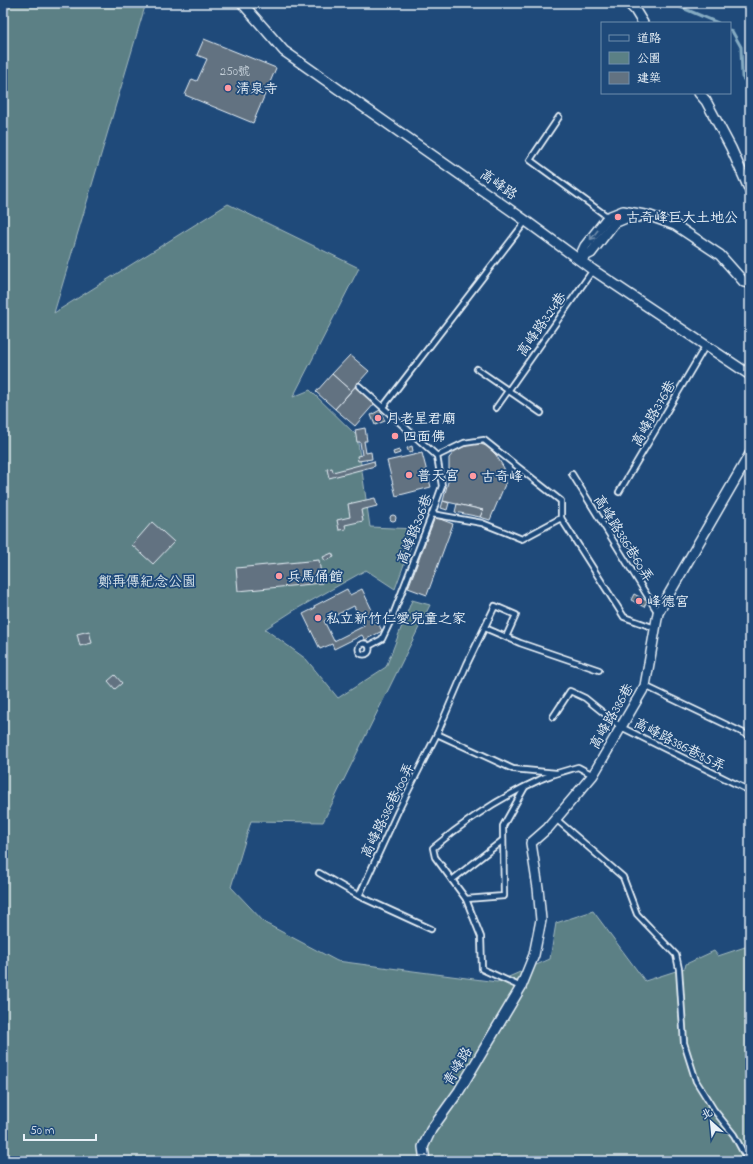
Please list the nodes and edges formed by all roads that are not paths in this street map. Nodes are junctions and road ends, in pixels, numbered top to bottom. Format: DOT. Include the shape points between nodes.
graph roads {
  1 [pos="242,3"];
  2 [pos="628,3"];
  3 [pos="642,22"];
  4 [pos="700,94"];
  5 [pos="559,117"];
  6 [pos="750,191"];
  7 [pos="650,216"];
  8 [pos="608,217"];
  9 [pos="526,221"];
  10 [pos="579,260"];
  11 [pos="593,270"];
  12 [pos="750,283"];
  13 [pos="706,345"];
  14 [pos="477,369"];
  15 [pos="750,375"];
  16 [pos="359,386"];
  17 [pos="508,390"];
  18 [pos="383,407"];
  19 [pos="496,408"];
  20 [pos="541,413"];
  21 [pos="750,454"];
  22 [pos="437,456"];
  23 [pos="572,474"];
  24 [pos="619,492"];
  25 [pos="432,514"];
  26 [pos="560,518"];
  27 [pos="658,613"];
  28 [pos="485,628"];
  29 [pos="655,628"];
  30 [pos="506,637"];
  31 [pos="369,646"];
  32 [pos="599,670"];
  33 [pos="645,686"];
  34 [pos="554,717"];
  35 [pos="621,727"];
  36 [pos="437,734"];
  37 [pos="750,736"];
  38 [pos="559,773"];
  39 [pos="593,775"];
  40 [pos="525,787"];
  41 [pos="750,792"];
  42 [pos="556,819"];
  43 [pos="503,840"];
  44 [pos="319,873"];
  45 [pos="452,880"];
  46 [pos="359,896"];
  47 [pos="466,899"];
  48 [pos="431,929"];
  49 [pos="521,987"];
  50 [pos="425,1161"];
  51 [pos="748,1161"];
  1 -- 9 [label="street, 高峰路" via="284,51"];
  2 -- 3 [label="street"];
  4 -- 6 [label="street" via="731,148"];
  5 -- 8 [label="lane" via="530,160"];
  7 -- 8 [label="street" via="623,211"];
  7 -- 10 [label="street" via="626,218 614,223 591,253"];
  7 -- 12 [label="street" via="675,225 720,255 744,282"];
  8 -- 10 [label="street, one-way" via="585,246"];
  9 -- 10 [label="street, 高峰路"];
  9 -- 18 [label="lane"];
  10 -- 11 [label="street, 高峰路"];
  11 -- 13 [label="street, 高峰路"];
  11 -- 17 [label="lane, 高峰路324巷"];
  13 -- 15 [label="street, 高峰路"];
  13 -- 24 [label="lane, 高峰路376巷"];
  14 -- 17 [label="lane"];
  16 -- 18 [label="lane"];
  17 -- 19 [label="lane, 高峰路324巷"];
  17 -- 20 [label="lane"];
  18 -- 22 [label="lane"];
  21 -- 27 [label="street, 高峰路386巷"];
  22 -- 25 [label="lane, 高峰路306巷" via="442,486"];
  22 -- 26 [label="lane" via="464,443 484,440 561,501"];
  23 -- 27 [label="lane, 高峰路386巷60弄"];
  25 -- 26 [label="lane" via="482,523 522,539"];
  25 -- 31 [label="lane, 高峰路306巷" via="382,639"];
  26 -- 29 [label="lane" via="624,617"];
  27 -- 29 [label="street, 高峰路386巷"];
  28 -- 30 [label="lane"];
  28 -- 30 [label="lane, 高峰路386巷100弄" via="495,606 516,615"];
  28 -- 36 [label="lane, 高峰路386巷100弄" via="466,664"];
  29 -- 33 [label="street, 高峰路386巷"];
  30 -- 32 [label="lane"];
  33 -- 35 [label="street, 高峰路386巷"];
  33 -- 37 [label="lane"];
  34 -- 35 [label="lane, 高峰路386巷85弄" via="570,691 585,698"];
  35 -- 39 [label="street, 高峰路386巷"];
  35 -- 41 [label="lane, 高峰路386巷85弄"];
  36 -- 38 [label="lane" via="513,769"];
  36 -- 46 [label="lane, 高峰路386巷100弄"];
  38 -- 39 [label="lane" via="578,767"];
  38 -- 40 [label="lane"];
  39 -- 42 [label="street, 高峰路386巷"];
  40 -- 43 [label="lane" via="503,826"];
  40 -- 45 [label="lane" via="488,807 432,848 435,857"];
  42 -- 49 [label="street, 高峰路386巷" via="531,843 541,920 534,955"];
  42 -- 51 [label="lane" via="623,878 637,914 676,955 684,1043 696,1081 734,1135"];
  43 -- 45 [label="lane"];
  43 -- 47 [label="lane" via="504,896"];
  44 -- 46 [label="lane"];
  45 -- 47 [label="lane"];
  46 -- 48 [label="lane"];
  47 -- 49 [label="lane" via="481,936 482,968"];
  49 -- 50 [label="street, 青峰路" via="459,1091 430,1130 423,1147"];
}
